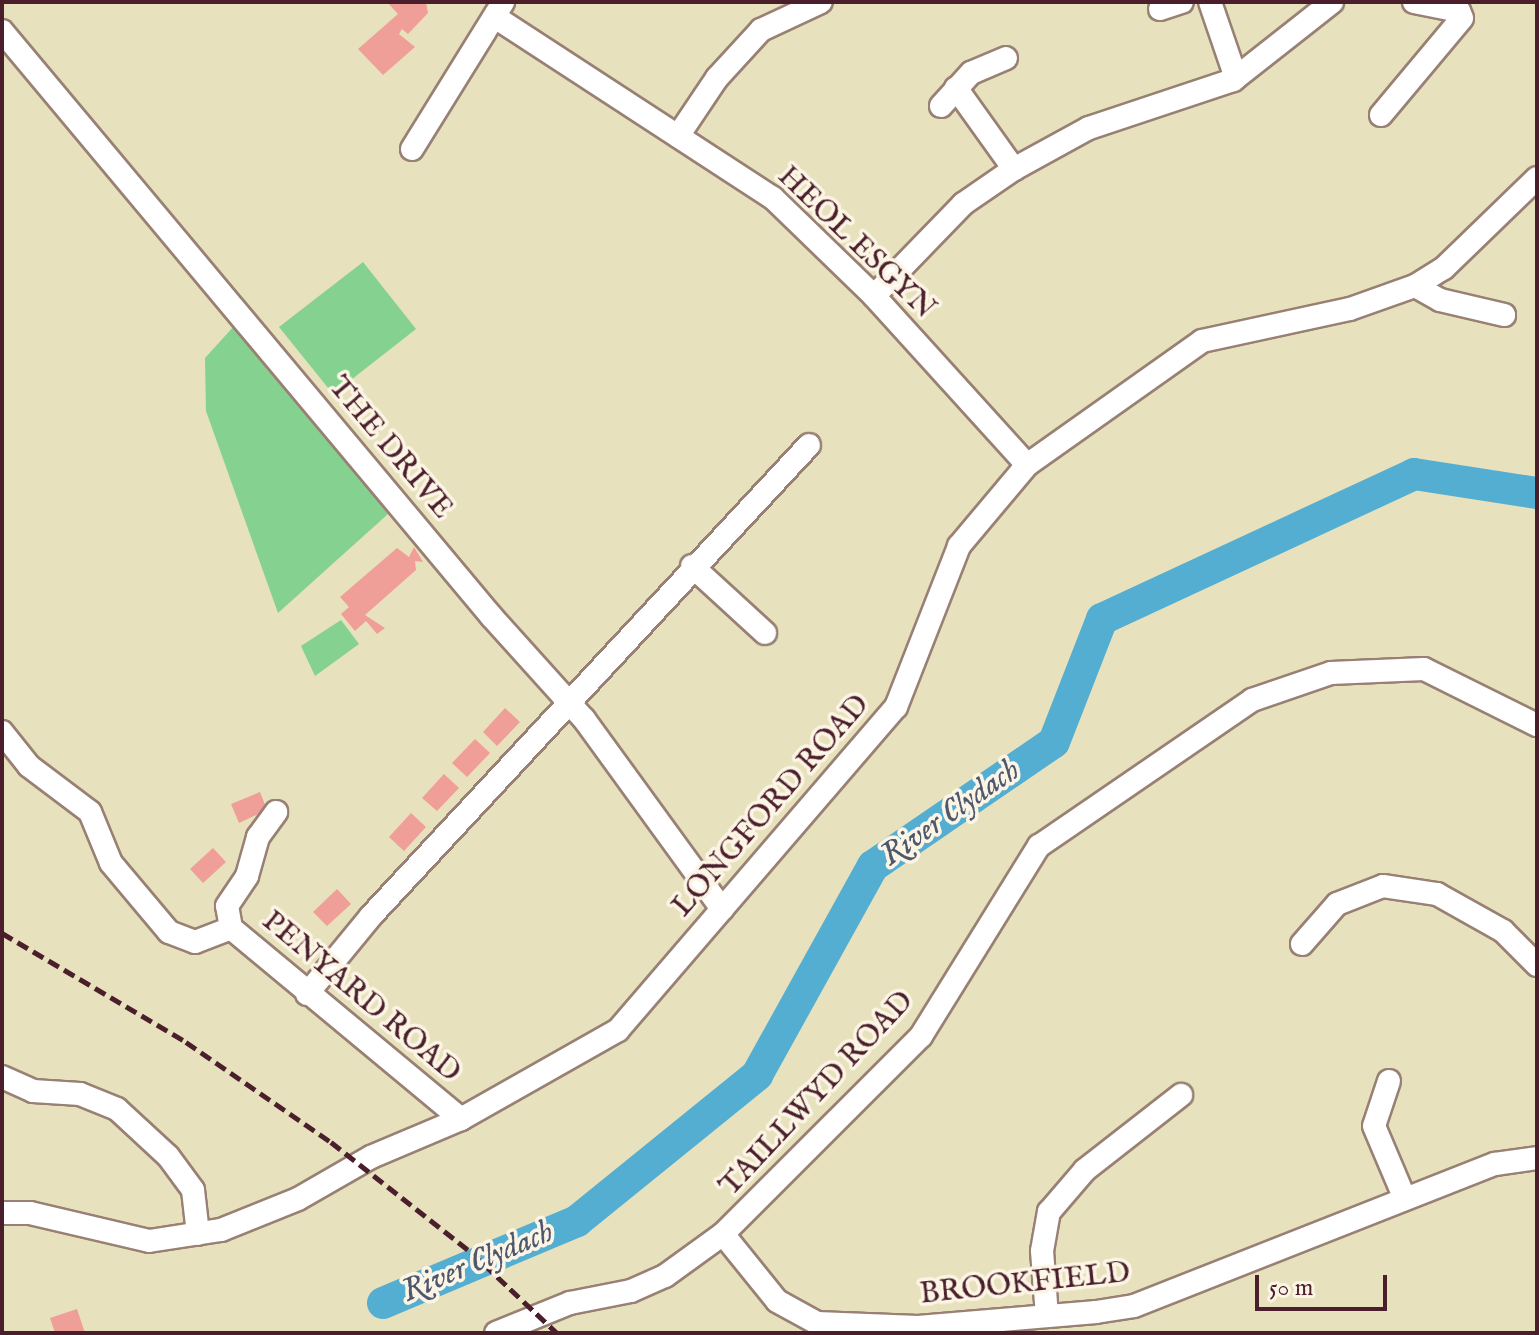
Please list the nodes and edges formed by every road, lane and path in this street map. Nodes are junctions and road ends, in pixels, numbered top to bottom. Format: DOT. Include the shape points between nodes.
graph roads {
  1 [pos="821,2"];
  2 [pos="1210,2"];
  3 [pos="1332,2"];
  4 [pos="1414,2"];
  5 [pos="499,9"];
  6 [pos="2,31"];
  7 [pos="1006,58"];
  8 [pos="1236,78"];
  9 [pos="956,88"];
  10 [pos="941,106"];
  11 [pos="1381,115"];
  12 [pos="678,136"];
  13 [pos="416,142"];
  14 [pos="1014,169"];
  15 [pos="1537,178"];
  16 [pos="1415,286"];
  17 [pos="874,296"];
  18 [pos="1504,315"];
  19 [pos="809,445"];
  20 [pos="1027,465"];
  21 [pos="692,566"];
  22 [pos="765,633"];
  23 [pos="566,703"];
  24 [pos="1537,725"];
  25 [pos="2,732"];
  26 [pos="276,812"];
  27 [pos="722,909"];
  28 [pos="231,928"];
  29 [pos="1302,944"];
  30 [pos="1537,965"];
  31 [pos="307,994"];
  32 [pos="2,1077"];
  33 [pos="1389,1081"];
  34 [pos="1181,1095"];
  35 [pos="461,1119"];
  36 [pos="1537,1158"];
  37 [pos="1405,1199"];
  38 [pos="2,1213"];
  39 [pos="198,1234"];
  40 [pos="723,1234"];
  41 [pos="1047,1316"];
  42 [pos="815,1328"];
  43 [pos="496,1333"];
  1 -- 12 [label="street" via="761,30 717,78"];
  2 -- 8 [label="street"];
  3 -- 8 [label="street"];
  4 -- 11 [label="street" via="1459,11 1462,18"];
  5 -- 12 [label="street, HEOL ESGYN"];
  5 -- 13 [label="street"];
  6 -- 23 [label="street, THE DRIVE" via="454,583"];
  7 -- 9 [label="street" via="982,66"];
  8 -- 14 [label="street" via="1089,128"];
  9 -- 10 [label="street"];
  9 -- 14 [label="street"];
  12 -- 17 [label="street, HEOL ESGYN" via="773,198"];
  14 -- 17 [label="street" via="963,204"];
  15 -- 16 [label="street, LONGFORD ROAD" via="1444,268"];
  16 -- 18 [label="street" via="1440,300"];
  16 -- 20 [label="street, LONGFORD ROAD" via="1350,309 1202,341"];
  17 -- 20 [label="street, HEOL ESGYN"];
  19 -- 21 [label="street"];
  20 -- 27 [label="street, LONGFORD ROAD" via="959,546 896,707"];
  21 -- 22 [label="street"];
  21 -- 23 [label="street"];
  23 -- 27 [label="street, THE DRIVE"];
  23 -- 31 [label="street"];
  24 -- 40 [label="street, TAILLWYD ROAD" via="1424,669 1331,673 1252,700 1039,846 921,1036"];
  25 -- 28 [label="street, PENYARD ROAD" via="29,766 90,812 111,863 169,932 195,942"];
  26 -- 28 [label="street" via="258,837 247,876 227,906"];
  27 -- 35 [label="street, LONGFORD ROAD" via="618,1030"];
  28 -- 31 [label="street, PENYARD ROAD"];
  29 -- 30 [label="street" via="1337,904 1383,886 1437,894 1503,931"];
  31 -- 35 [label="street, PENYARD ROAD"];
  32 -- 39 [label="street" via="33,1091 80,1094 124,1114 193,1190"];
  33 -- 37 [label="street" via="1374,1126"];
  34 -- 41 [label="street" via="1085,1170 1049,1212 1042,1251"];
  35 -- 39 [label="street, LONGFORD ROAD" via="371,1157 298,1199"];
  36 -- 37 [label="street, BROOKFIELD" via="1495,1164"];
  37 -- 41 [label="street, BROOKFIELD" via="1134,1306"];
  38 -- 39 [label="street, LONGFORD ROAD" via="30,1213 149,1241"];
  40 -- 42 [label="street, BROOKFIELD" via="777,1301"];
  40 -- 43 [label="street, TAILLWYD ROAD" via="665,1276 631,1291 570,1303"];
  41 -- 42 [label="street, BROOKFIELD" via="918,1327"];
}
